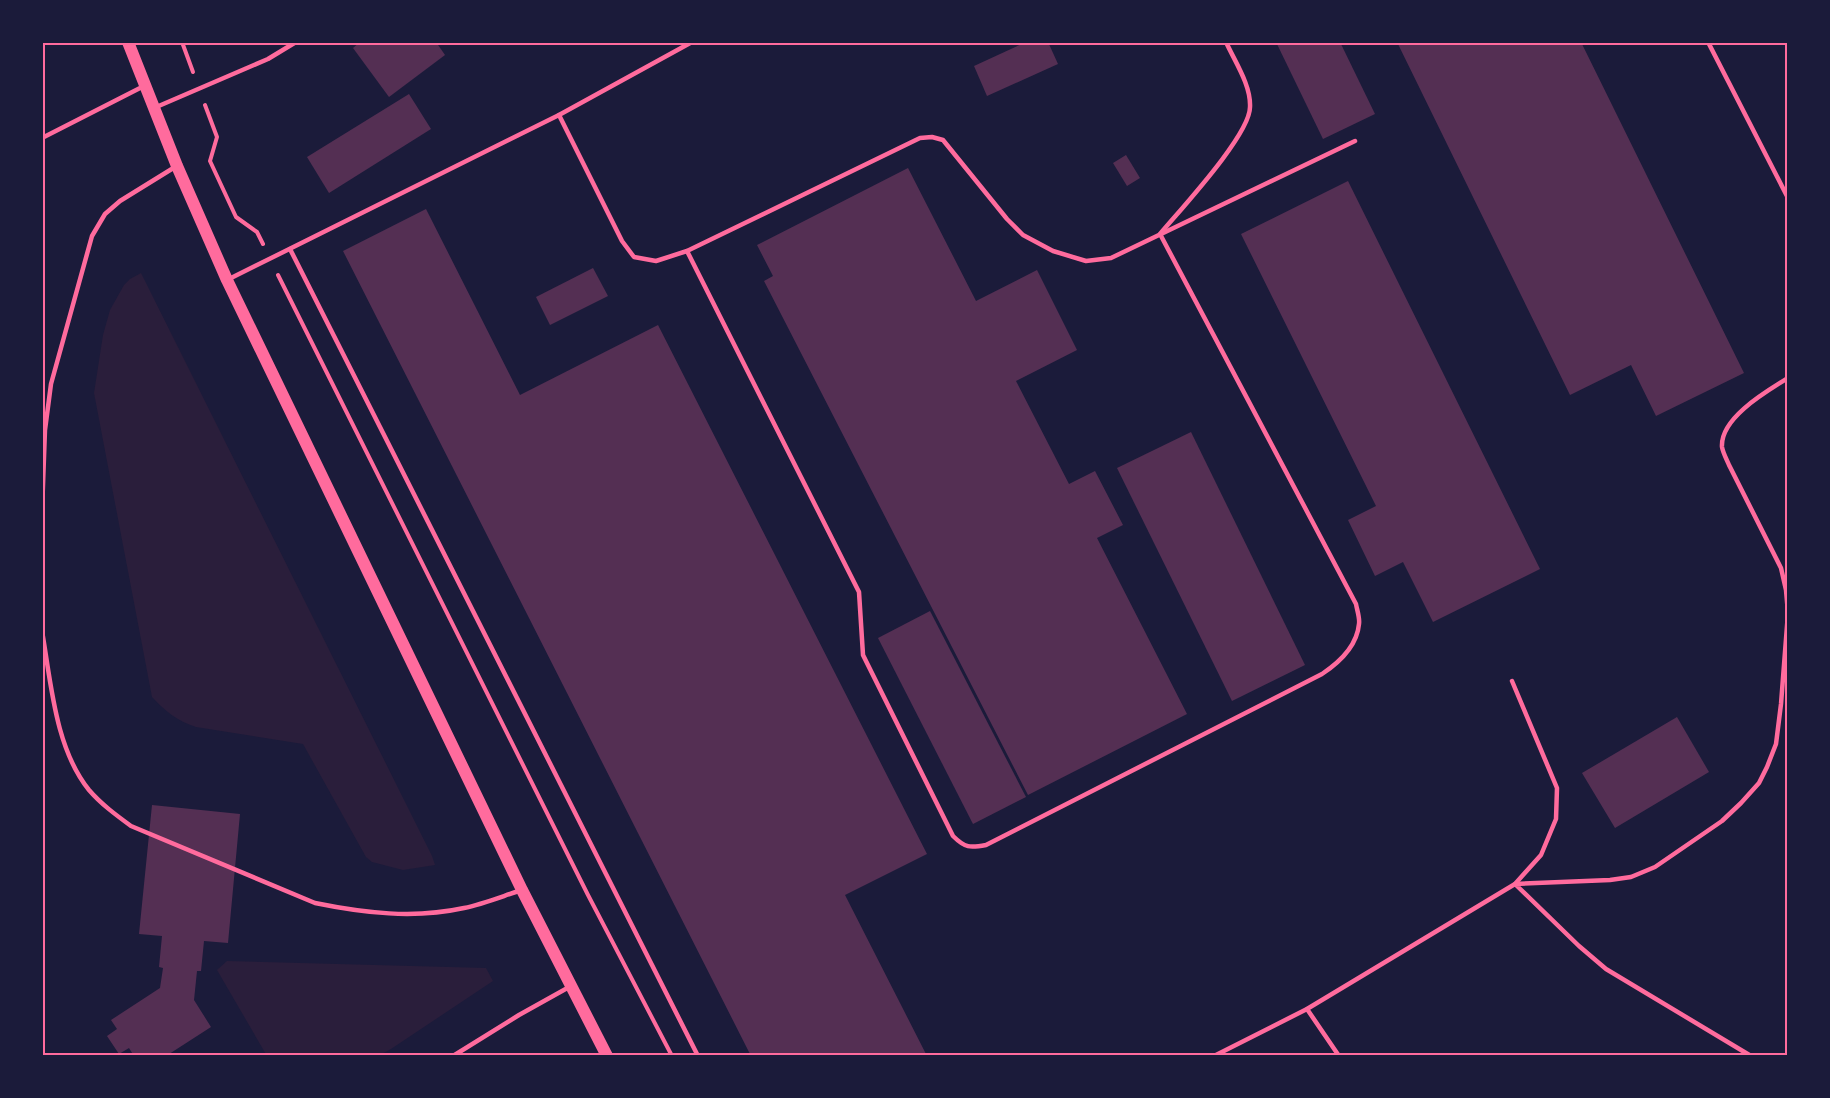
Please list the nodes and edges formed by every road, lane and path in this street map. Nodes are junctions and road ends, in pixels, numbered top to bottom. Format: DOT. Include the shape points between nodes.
graph roads {
  1 [pos="128,42"];
  2 [pos="182,42"];
  3 [pos="296,42"];
  4 [pos="692,42"];
  5 [pos="1226,42"];
  6 [pos="1708,42"];
  7 [pos="145,85"];
  8 [pos="199,89"];
  9 [pos="154,108"];
  10 [pos="559,115"];
  11 [pos="42,138"];
  12 [pos="1355,141"];
  13 [pos="177,166"];
  14 [pos="1788,198"];
  15 [pos="1160,234"];
  16 [pos="290,249"];
  17 [pos="687,251"];
  18 [pos="271,259"];
  19 [pos="227,280"];
  20 [pos="1788,378"];
  21 [pos="42,512"];
  22 [pos="42,631"];
  23 [pos="1512,681"];
  24 [pos="1515,884"];
  25 [pos="522,890"];
  26 [pos="571,986"];
  27 [pos="1307,1008"];
  28 [pos="453,1056"];
  29 [pos="607,1056"];
  30 [pos="672,1056"];
  31 [pos="698,1056"];
  32 [pos="1214,1056"];
  33 [pos="1339,1056"];
  34 [pos="1751,1056"];
  1 -- 7 [label="main road"];
  2 -- 8 [label="path"];
  3 -- 8 [label="lane" via="268,59"];
  4 -- 10 [label="lane"];
  5 -- 15 [label="lane" via="1249,95 1249,118 1234,143"];
  6 -- 14 [label="lane"];
  7 -- 9 [label="main road"];
  7 -- 11 [label="lane"];
  8 -- 9 [label="lane"];
  8 -- 18 [label="path" via="217,137 210,161 236,217 257,232"];
  9 -- 13 [label="main road"];
  10 -- 16 [label="lane"];
  10 -- 17 [label="lane" via="622,241 634,257 656,261"];
  12 -- 15 [label="lane"];
  13 -- 19 [label="main road"];
  13 -- 21 [label="lane" via="120,201 105,214 92,236 51,384"];
  15 -- 17 [label="lane" via="1111,258 1086,261 1053,251 1023,235 1006,219 943,141 932,137 920,138"];
  15 -- 17 [label="lane" via="1356,604 1356,635 1347,654 1322,674 986,844 973,847 962,845 953,836 863,655 859,592"];
  16 -- 18 [label="lane"];
  16 -- 31 [label="lane"];
  18 -- 19 [label="lane"];
  18 -- 30 [label="path" via="577,874"];
  19 -- 25 [label="main road"];
  20 -- 24 [label="lane" via="1761,394 1732,421 1722,448 1781,568 1786,590 1788,613 1776,744 1759,783 1722,821 1655,867 1610,880"];
  22 -- 25 [label="lane" via="59,728 73,764 88,789 131,826 315,903 346,909 393,915 423,913 463,908"];
  23 -- 24 [label="lane" via="1557,788 1556,819 1541,855"];
  24 -- 27 [label="lane"];
  24 -- 34 [label="lane" via="1606,969"];
  25 -- 26 [label="main road"];
  26 -- 28 [label="lane"];
  26 -- 29 [label="main road"];
  27 -- 32 [label="lane"];
  27 -- 33 [label="lane"];
}
